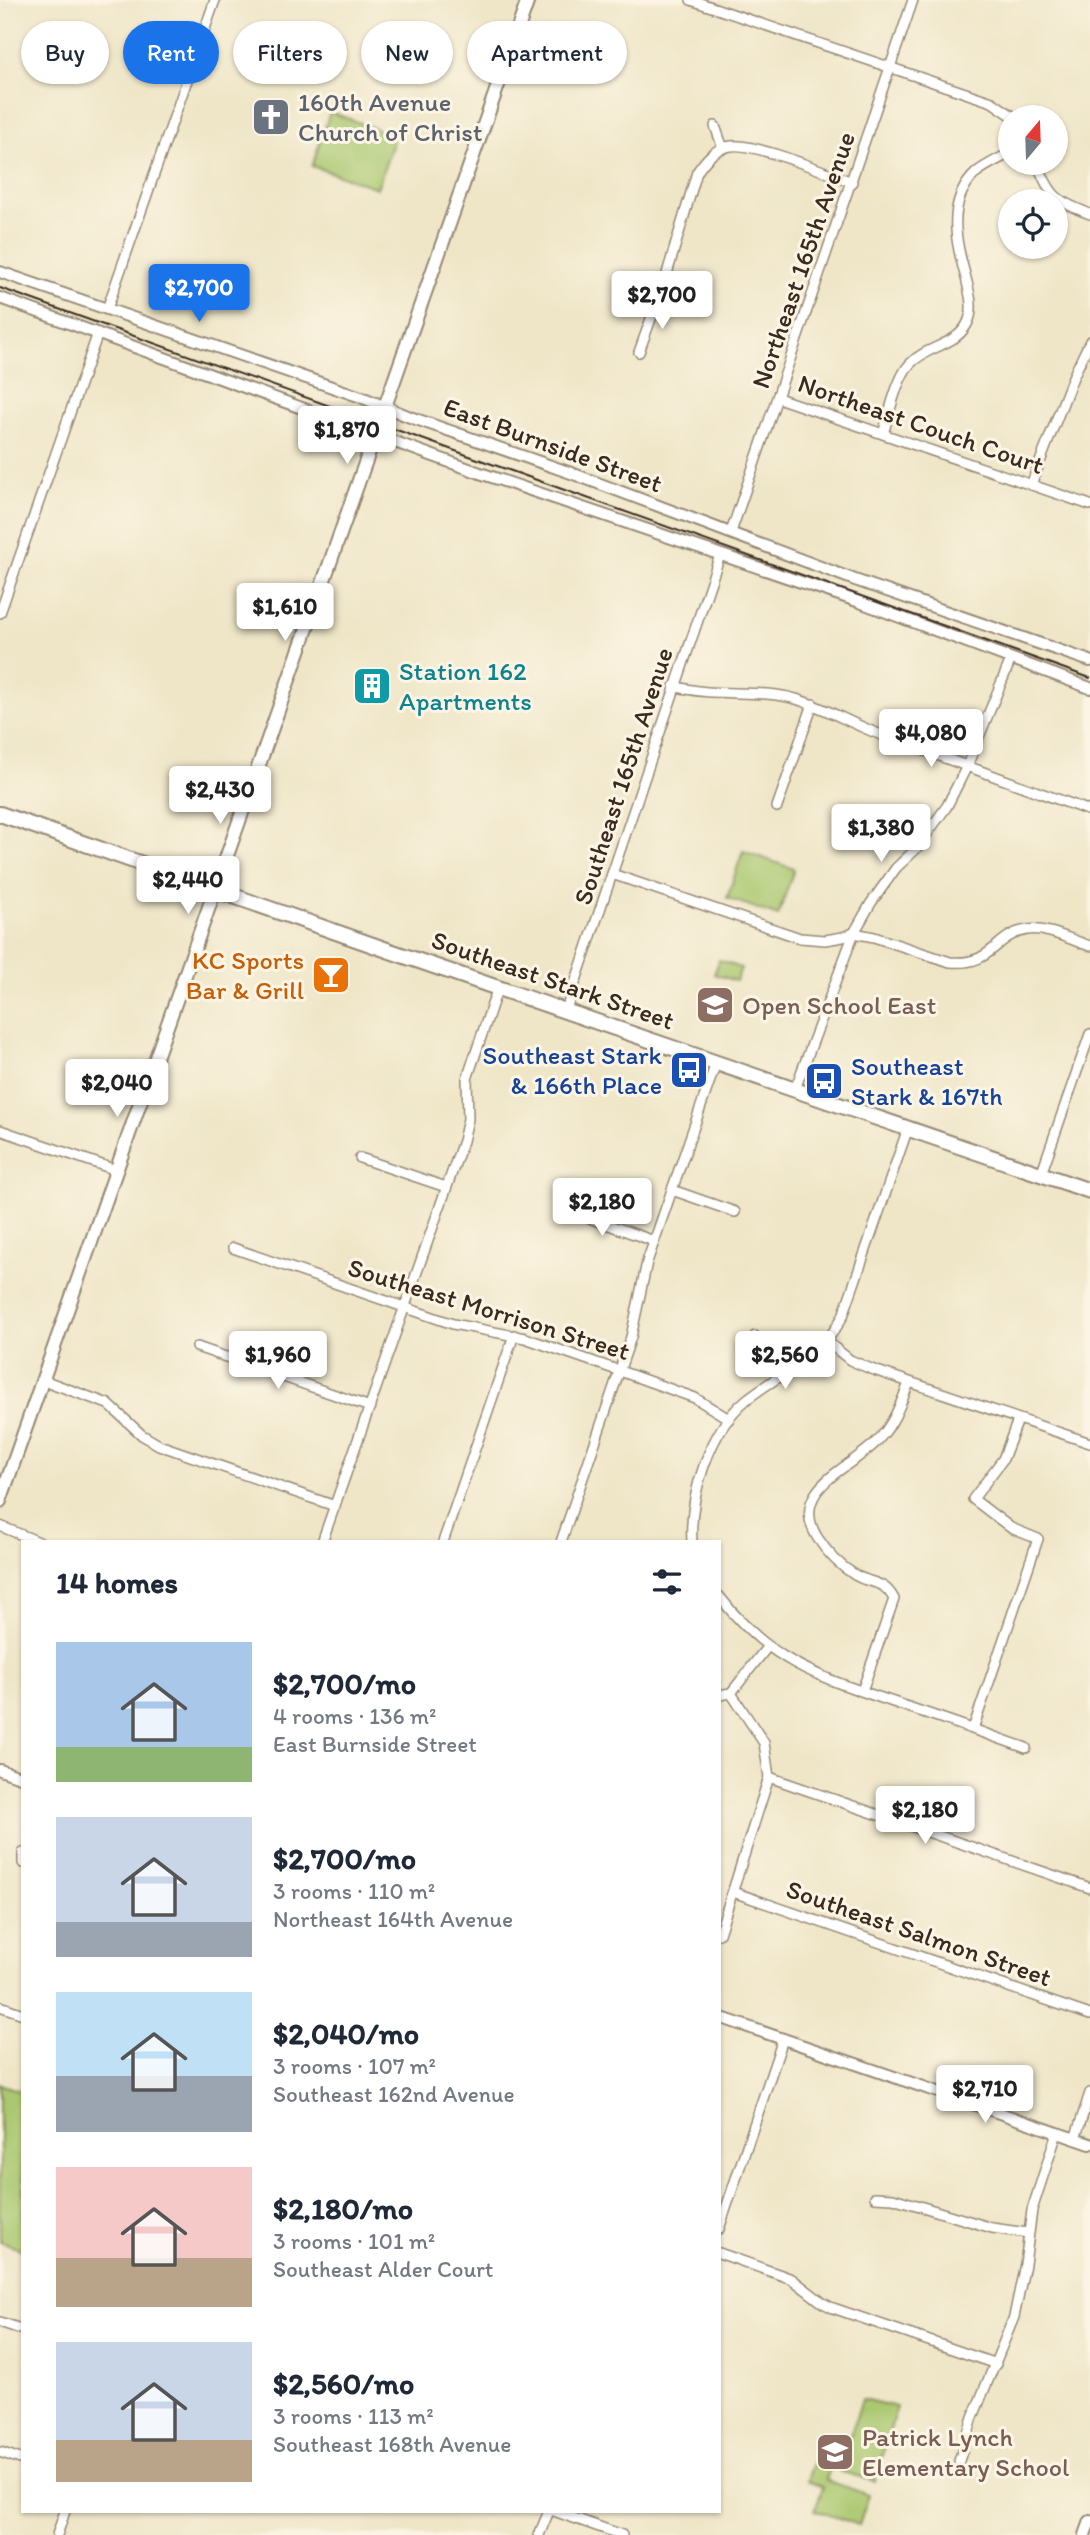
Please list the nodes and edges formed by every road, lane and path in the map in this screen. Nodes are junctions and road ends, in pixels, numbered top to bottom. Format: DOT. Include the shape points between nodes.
graph roads {
  1 [pos="528,0"];
  2 [pos="691,0"];
  3 [pos="913,0"];
  4 [pos="213,1"];
  5 [pos="890,68"];
  6 [pos="998,106"];
  7 [pos="715,126"];
  8 [pos="719,150"];
  9 [pos="998,160"];
  10 [pos="1042,175"];
  11 [pos="852,182"];
  12 [pos="1090,214"];
  13 [pos="0,272"];
  14 [pos="0,298"];
  15 [pos="107,309"];
  16 [pos="98,333"];
  17 [pos="1090,341"];
  18 [pos="639,352"];
  19 [pos="778,398"];
  20 [pos="386,407"];
  21 [pos="376,434"];
  22 [pos="883,434"];
  23 [pos="1031,485"];
  24 [pos="1090,505"];
  25 [pos="731,532"];
  26 [pos="720,555"];
  27 [pos="0,614"];
  28 [pos="1011,659"];
  29 [pos="1090,661"];
  30 [pos="674,686"];
  31 [pos="1090,688"];
  32 [pos="813,704"];
  33 [pos="967,766"];
  34 [pos="777,807"];
  35 [pos="1090,811"];
  36 [pos="0,814"];
  37 [pos="887,859"];
  38 [pos="896,868"];
  39 [pos="612,874"];
  40 [pos="214,890"];
  41 [pos="854,933"];
  42 [pos="1090,946"];
  43 [pos="498,988"];
  44 [pos="566,1010"];
  45 [pos="1090,1034"];
  46 [pos="716,1063"];
  47 [pos="795,1089"];
  48 [pos="908,1128"];
  49 [pos="0,1130"];
  50 [pos="360,1158"];
  51 [pos="116,1170"];
  52 [pos="1041,1174"];
  53 [pos="446,1188"];
  54 [pos="672,1190"];
  55 [pos="1090,1191"];
  56 [pos="561,1208"];
  57 [pos="735,1212"];
  58 [pos="654,1241"];
  59 [pos="233,1248"];
  60 [pos="404,1308"];
  61 [pos="514,1335"];
  62 [pos="755,1336"];
  63 [pos="826,1341"];
  64 [pos="197,1347"];
  65 [pos="620,1371"];
  66 [pos="779,1377"];
  67 [pos="43,1380"];
  68 [pos="909,1382"];
  69 [pos="370,1407"];
  70 [pos="729,1419"];
  71 [pos="1018,1420"];
  72 [pos="1090,1443"];
  73 [pos="0,1501"];
  74 [pos="335,1506"];
  75 [pos="0,1526"];
  76 [pos="34,1540"];
  77 [pos="323,1540"];
  78 [pos="444,1540"];
  79 [pos="562,1540"];
  80 [pos="692,1540"];
  81 [pos="721,1597"];
  82 [pos="768,1646"];
  83 [pos="862,1691"];
  84 [pos="731,1693"];
  85 [pos="721,1695"];
  86 [pos="973,1729"];
  87 [pos="1026,1748"];
  88 [pos="0,1770"];
  89 [pos="21,1777"];
  90 [pos="769,1777"];
  91 [pos="1090,1888"];
  92 [pos="733,1892"];
  93 [pos="721,1928"];
  94 [pos="0,2006"];
  95 [pos="21,2013"];
  96 [pos="1090,2015"];
  97 [pos="721,2018"];
  98 [pos="783,2039"];
  99 [pos="1090,2093"];
  100 [pos="1057,2133"];
  101 [pos="1075,2139"];
  102 [pos="1090,2144"];
  103 [pos="875,2197"];
  104 [pos="721,2223"];
  105 [pos="1028,2233"];
  106 [pos="721,2254"];
  107 [pos="0,2322"];
  108 [pos="21,2329"];
  109 [pos="996,2364"];
  110 [pos="0,2452"];
  111 [pos="21,2459"];
  112 [pos="958,2461"];
  113 [pos="64,2513"];
  114 [pos="550,2513"];
  115 [pos="557,2513"];
  116 [pos="1090,2521"];
  117 [pos="57,2535"];
  118 [pos="539,2535"];
  119 [pos="622,2535"];
  120 [pos="1085,2535"];
  1 -- 20 [label="main road"];
  2 -- 5 [label="street"];
  3 -- 5 [label="street, Northeast 165th Avenue"];
  4 -- 15 [label="street"];
  5 -- 6 [label="street"];
  5 -- 11 [label="street, Northeast 165th Avenue"];
  7 -- 8 [label="street"];
  8 -- 11 [label="street" via="740,145 757,149"];
  8 -- 18 [label="street" via="697,172"];
  9 -- 22 [label="street" via="971,178 957,208 956,244 971,307 967,324 950,342 910,364"];
  10 -- 12 [label="street" via="1057,200"];
  11 -- 19 [label="street, Northeast 165th Avenue"];
  13 -- 15 [label="street, East Burnside Street"];
  14 -- 16 [label="street, East Burnside Street"];
  15 -- 20 [label="street, East Burnside Street"];
  16 -- 21 [label="street, East Burnside Street"];
  16 -- 27 [label="street"];
  17 -- 23 [label="street"];
  19 -- 22 [label="street, Northeast Couch Court"];
  19 -- 25 [label="street, Northeast 165th Avenue"];
  20 -- 21 [label="main road"];
  20 -- 25 [label="street, East Burnside Street"];
  21 -- 26 [label="street, East Burnside Street"];
  21 -- 40 [label="main road"];
  22 -- 23 [label="street, Northeast Couch Court"];
  23 -- 24 [label="street, Northeast Couch Court"];
  25 -- 29 [label="street, East Burnside Street"];
  26 -- 28 [label="street, East Burnside Street"];
  26 -- 30 [label="street, Southeast 165th Avenue"];
  28 -- 31 [label="street, East Burnside Street"];
  28 -- 33 [label="street"];
  30 -- 32 [label="street" via="700,692 774,695"];
  30 -- 39 [label="street, Southeast 165th Avenue"];
  32 -- 33 [label="street" via="870,731"];
  32 -- 34 [label="street"];
  33 -- 35 [label="street"];
  33 -- 38 [label="street" via="930,831"];
  36 -- 40 [label="main road, Southeast Stark Street"];
  37 -- 38 [label="street"];
  38 -- 41 [label="street"];
  39 -- 41 [label="street" via="800,938 825,940"];
  39 -- 44 [label="street, Southeast 165th Avenue"];
  40 -- 43 [label="main road, Southeast Stark Street"];
  40 -- 51 [label="main road"];
  41 -- 42 [label="street" via="962,963 979,960 1027,930"];
  41 -- 47 [label="street"];
  43 -- 44 [label="main road, Southeast Stark Street"];
  43 -- 53 [label="street" via="467,1079 466,1129"];
  44 -- 46 [label="main road, Southeast Stark Street"];
  45 -- 52 [label="street"];
  46 -- 47 [label="main road, Southeast Stark Street"];
  46 -- 54 [label="street"];
  47 -- 48 [label="main road, Southeast Stark Street"];
  48 -- 52 [label="main road, Southeast Stark Street"];
  48 -- 63 [label="street" via="843,1316"];
  49 -- 51 [label="street"];
  50 -- 53 [label="street"];
  51 -- 67 [label="main road"];
  52 -- 55 [label="main road, Southeast Stark Street"];
  53 -- 60 [label="street"];
  54 -- 57 [label="street"];
  54 -- 58 [label="street"];
  56 -- 58 [label="street"];
  58 -- 65 [label="street"];
  59 -- 60 [label="street, Southeast Morrison Street"];
  60 -- 61 [label="street, Southeast Morrison Street" via="467,1328"];
  60 -- 69 [label="street"];
  61 -- 65 [label="street, Southeast Morrison Street"];
  61 -- 78 [label="street"];
  62 -- 66 [label="street"];
  63 -- 66 [label="street"];
  63 -- 68 [label="street" via="850,1360"];
  64 -- 69 [label="street"];
  65 -- 70 [label="street, Southeast Morrison Street" via="695,1398"];
  65 -- 79 [label="street"];
  66 -- 70 [label="street"];
  67 -- 73 [label="main road"];
  67 -- 74 [label="street" via="108,1404 159,1445"];
  68 -- 71 [label="street"];
  68 -- 83 [label="street" via="880,1439 821,1484 811,1505 817,1536 833,1557 855,1575 887,1587 894,1599"];
  69 -- 74 [label="street"];
  70 -- 80 [label="street" via="710,1451 694,1502"];
  71 -- 72 [label="street"];
  71 -- 86 [label="street" via="1003,1459 973,1499 1011,1528 1038,1539"];
  74 -- 77 [label="street"];
  75 -- 76 [label="street"];
  81 -- 82 [label="street"];
  82 -- 83 [label="street" via="815,1675"];
  82 -- 84 [label="street"];
  83 -- 86 [label="street"];
  84 -- 85 [label="street"];
  84 -- 90 [label="street" via="764,1743"];
  86 -- 87 [label="street"];
  88 -- 89 [label="street"];
  90 -- 91 [label="street"];
  90 -- 92 [label="street"];
  92 -- 93 [label="street"];
  92 -- 96 [label="street, Southeast Salmon Street"];
  94 -- 95 [label="street"];
  97 -- 98 [label="street"];
  98 -- 100 [label="street"];
  98 -- 104 [label="street"];
  99 -- 101 [label="street"];
  100 -- 101 [label="street"];
  100 -- 105 [label="street"];
  101 -- 102 [label="street"];
  103 -- 105 [label="street"];
  105 -- 109 [label="street" via="1020,2294"];
  106 -- 109 [label="street" via="792,2279 833,2308"];
  107 -- 108 [label="street"];
  109 -- 112 [label="street"];
  110 -- 111 [label="street"];
  113 -- 117 [label="street"];
  114 -- 118 [label="street"];
  115 -- 119 [label="street"];
  116 -- 120 [label="street"];
}
